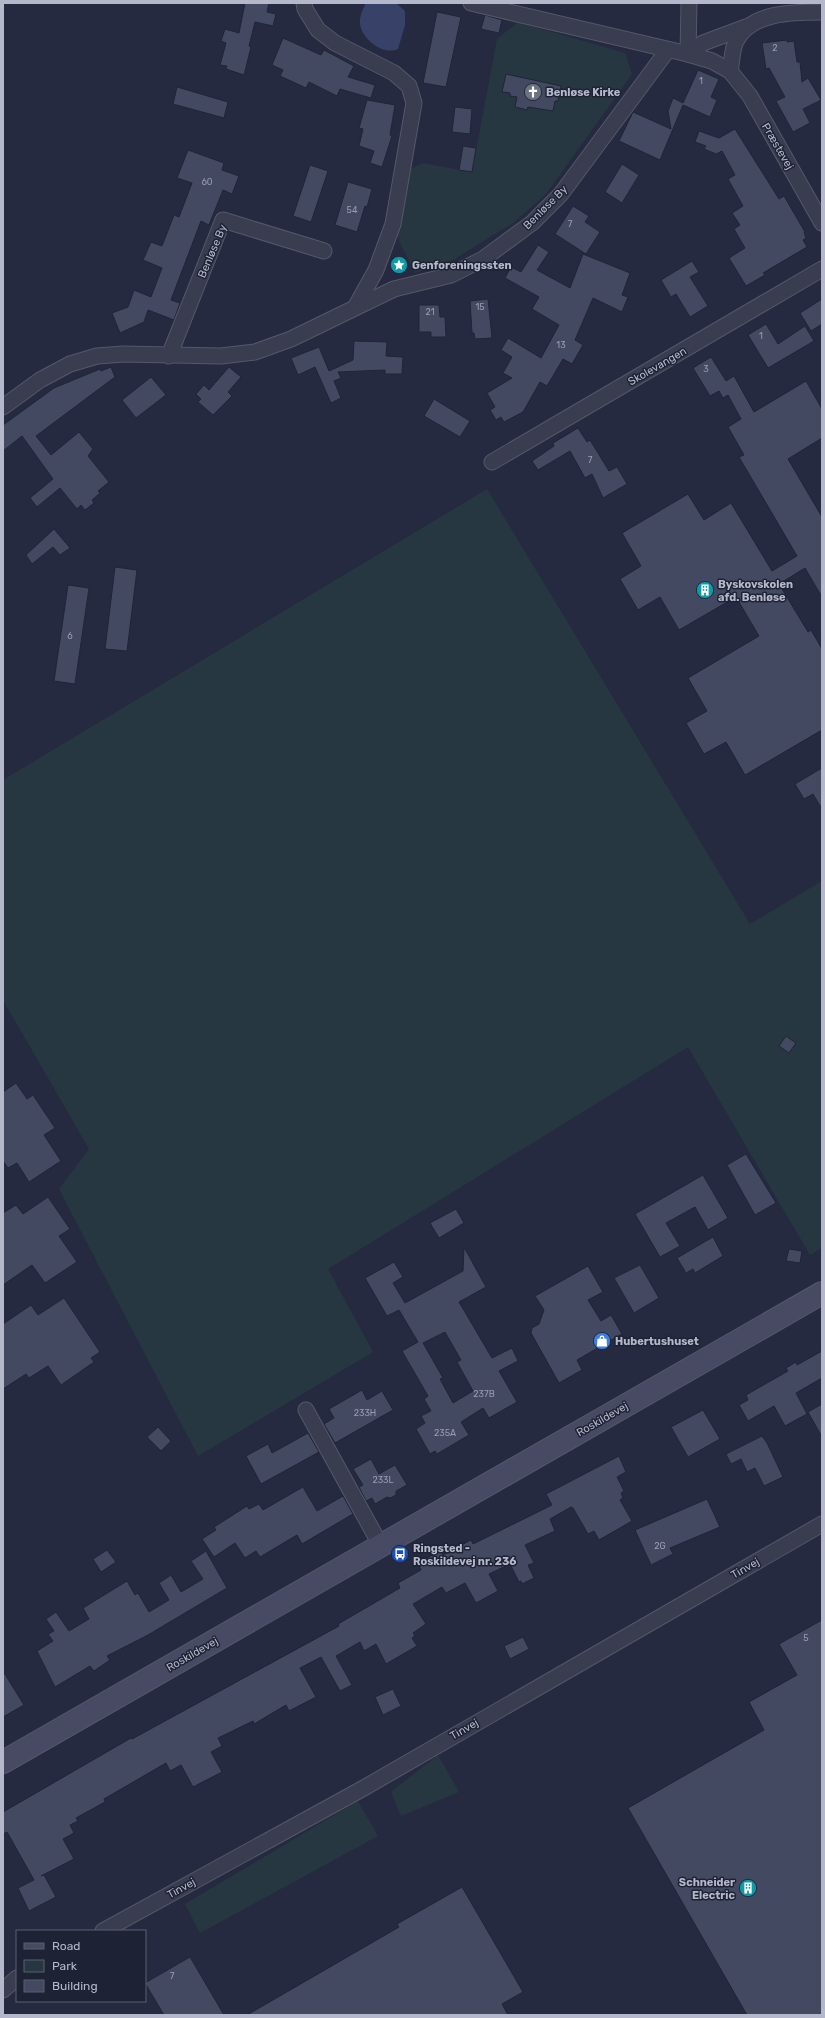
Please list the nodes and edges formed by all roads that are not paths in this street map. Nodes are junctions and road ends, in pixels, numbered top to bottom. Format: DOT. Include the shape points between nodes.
graph roads {
  1 [pos="304,3"];
  2 [pos="470,3"];
  3 [pos="689,3"];
  4 [pos="822,12"];
  5 [pos="746,27"];
  6 [pos="667,50"];
  7 [pos="688,54"];
  8 [pos="730,71"];
  9 [pos="822,223"];
  10 [pos="324,251"];
  11 [pos="822,269"];
  12 [pos="376,270"];
  13 [pos="394,289"];
  14 [pos="356,306"];
  15 [pos="169,356"];
  16 [pos="3,407"];
  17 [pos="492,462"];
  18 [pos="822,1293"];
  19 [pos="306,1410"];
  20 [pos="822,1524"];
  21 [pos="381,1546"];
  22 [pos="3,1762"];
  23 [pos="105,1930"];
  24 [pos="16,1979"];
  25 [pos="3,1990"];
  1 -- 12 [label="street" via="304,9 318,30 335,43 394,73 409,86 414,103 393,224"];
  2 -- 6 [label="street"];
  3 -- 7 [label="street"];
  4 -- 5 [label="street" via="798,12 771,17"];
  5 -- 7 [label="street" via="703,43"];
  5 -- 8 [label="street" via="735,42"];
  6 -- 7 [label="street"];
  6 -- 13 [label="street, Benløse By" via="561,194 532,223 483,259 451,275"];
  7 -- 8 [label="street" via="712,61"];
  8 -- 9 [label="street, Præstevej" via="750,96"];
  10 -- 15 [label="street, Benløse By" via="223,220"];
  11 -- 17 [label="street, Skolevangen"];
  12 -- 13 [label="street"];
  12 -- 14 [label="street"];
  13 -- 14 [label="street, Benløse By"];
  14 -- 15 [label="street, Benløse By" via="291,339 256,352 221,356"];
  15 -- 16 [label="street, Benløse By" via="97,356 70,364 40,380"];
  18 -- 21 [label="street, Roskildevej"];
  19 -- 21 [label="street"];
  20 -- 23 [label="street, Tinvej" via="362,1789"];
  21 -- 22 [label="street, Roskildevej"];
  24 -- 25 [label="street"];
}
